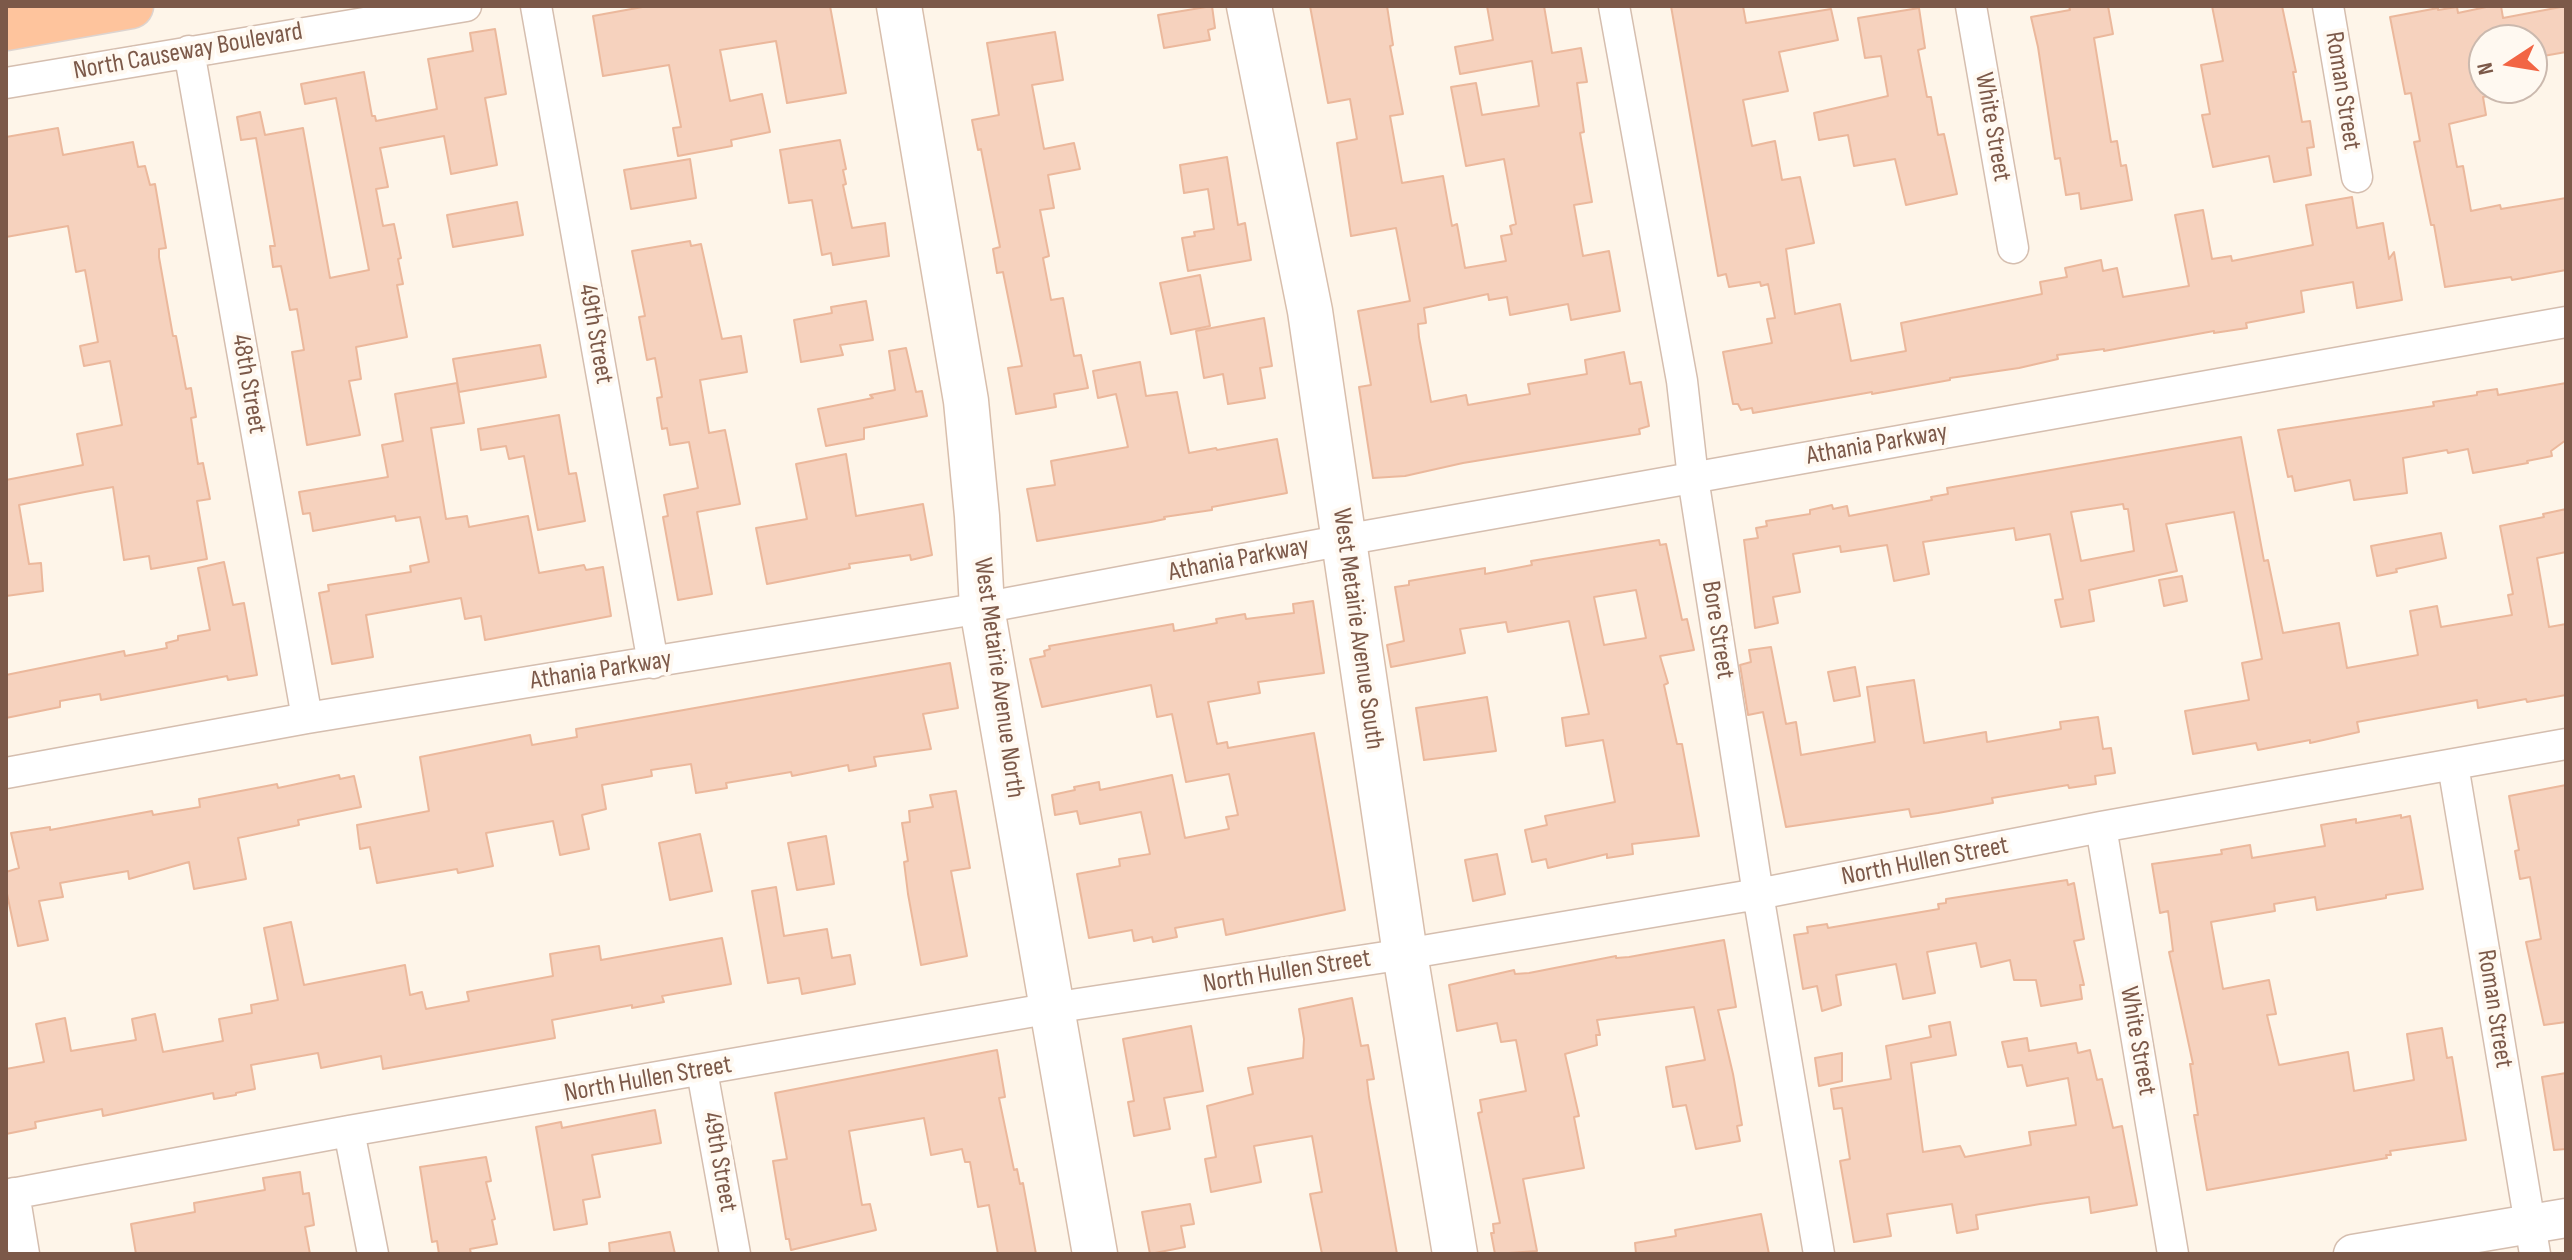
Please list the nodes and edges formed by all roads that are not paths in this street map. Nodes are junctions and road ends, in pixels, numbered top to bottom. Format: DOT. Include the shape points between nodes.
graph roads {
  1 [pos="131,6"];
  2 [pos="466,6"];
  3 [pos="536,6"];
  4 [pos="899,6"];
  5 [pos="1249,6"];
  6 [pos="1614,6"];
  7 [pos="1971,6"];
  8 [pos="2328,6"];
  9 [pos="6,28"];
  10 [pos="189,51"];
  11 [pos="6,83"];
  12 [pos="2357,177"];
  13 [pos="2013,248"];
  14 [pos="2566,322"];
  15 [pos="1693,478"];
  16 [pos="1344,540"];
  17 [pos="982,608"];
  18 [pos="653,663"];
  19 [pos="307,718"];
  20 [pos="2566,744"];
  21 [pos="2453,765"];
  22 [pos="6,773"];
  23 [pos="2101,827"];
  24 [pos="1758,894"];
  25 [pos="1405,954"];
  26 [pos="1052,1008"];
  27 [pos="702,1071"];
  28 [pos="349,1131"];
  29 [pos="10,1194"];
  30 [pos="2543,1232"];
  31 [pos="24,1254"];
  32 [pos="373,1254"];
  33 [pos="735,1254"];
  34 [pos="1095,1254"];
  35 [pos="1455,1254"];
  36 [pos="1819,1254"];
  37 [pos="2173,1254"];
  38 [pos="2353,1254"];
  1 -- 9 [label="highway"];
  2 -- 10 [label="street, North Causeway Boulevard"];
  3 -- 18 [label="street, 49th Street"];
  4 -- 17 [label="main road, West Metairie Avenue North" via="966,401"];
  5 -- 16 [label="main road, West Metairie Avenue South" via="1310,311"];
  6 -- 15 [label="street, Bore Street" via="1682,381"];
  7 -- 13 [label="street, White Street"];
  8 -- 12 [label="street, Roman Street"];
  10 -- 11 [label="street, North Causeway Boulevard"];
  10 -- 19 [label="street, 48th Street"];
  14 -- 15 [label="street, Athania Parkway"];
  15 -- 16 [label="street, Athania Parkway"];
  15 -- 24 [label="street, Bore Street"];
  16 -- 17 [label="street, Athania Parkway"];
  16 -- 25 [label="main road, West Metairie Avenue South"];
  17 -- 18 [label="street, Athania Parkway"];
  17 -- 26 [label="main road, West Metairie Avenue North"];
  18 -- 19 [label="street, Athania Parkway"];
  19 -- 22 [label="street, Athania Parkway"];
  20 -- 21 [label="street, North Hullen Street"];
  21 -- 23 [label="street, North Hullen Street"];
  21 -- 30 [label="street, Roman Street"];
  23 -- 24 [label="street, North Hullen Street"];
  23 -- 37 [label="street, White Street"];
  24 -- 25 [label="street, North Hullen Street"];
  24 -- 36 [label="street, Bore Street"];
  25 -- 26 [label="street, North Hullen Street"];
  25 -- 35 [label="main road, West Metairie Avenue South"];
  26 -- 27 [label="street, North Hullen Street"];
  26 -- 34 [label="main road, West Metairie Avenue North"];
  27 -- 28 [label="street, North Hullen Street"];
  27 -- 33 [label="street, 49th Street"];
  28 -- 29 [label="street, North Hullen Street"];
  28 -- 32 [label="street"];
  29 -- 31 [label="street"];
  30 -- 38 [label="street"];
}
